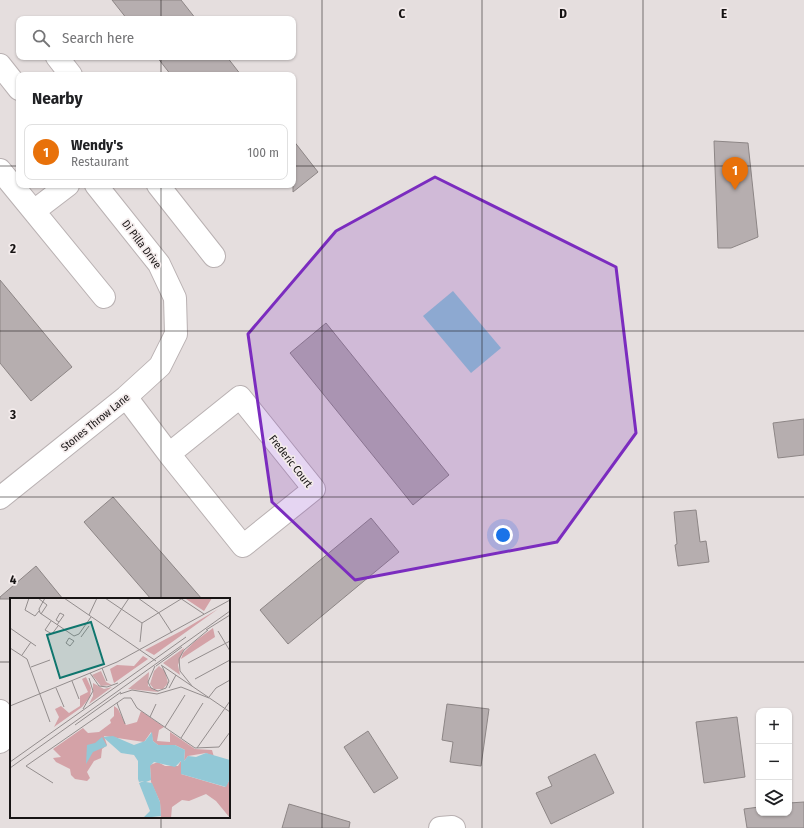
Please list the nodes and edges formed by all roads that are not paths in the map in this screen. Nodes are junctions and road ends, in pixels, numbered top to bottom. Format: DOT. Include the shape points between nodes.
graph roads {
  1 [pos="59,60"];
  2 [pos="0,65"];
  3 [pos="69,72"];
  4 [pos="16,85"];
  5 [pos="0,170"];
  6 [pos="64,188"];
  7 [pos="98,188"];
  8 [pos="160,188"];
  9 [pos="34,211"];
  10 [pos="214,256"];
  11 [pos="104,297"];
  12 [pos="176,334"];
  13 [pos="126,397"];
  14 [pos="169,454"];
  15 [pos="0,498"];
  16 [pos="0,711"];
  17 [pos="10,724"];
  18 [pos="10,734"];
  19 [pos="0,742"];
  20 [pos="440,828"];
  21 [pos="454,828"];
  1 -- 3 [label="street"];
  2 -- 4 [label="street"];
  5 -- 9 [label="street"];
  6 -- 9 [label="street"];
  7 -- 12 [label="street, Di Pilla Drive" via="159,264 175,298"];
  8 -- 10 [label="street"];
  9 -- 11 [label="street"];
  12 -- 13 [label="street, Stones Throw Lane" via="160,366"];
  13 -- 14 [label="street, Frederic Court"];
  13 -- 15 [label="street, Stones Throw Lane"];
  14 -- 14 [label="street, Frederic Court" via="243,546 314,489 240,397"];
  16 -- 17 [label="street"];
  18 -- 19 [label="street"];
  20 -- 21 [label="street"];
}
